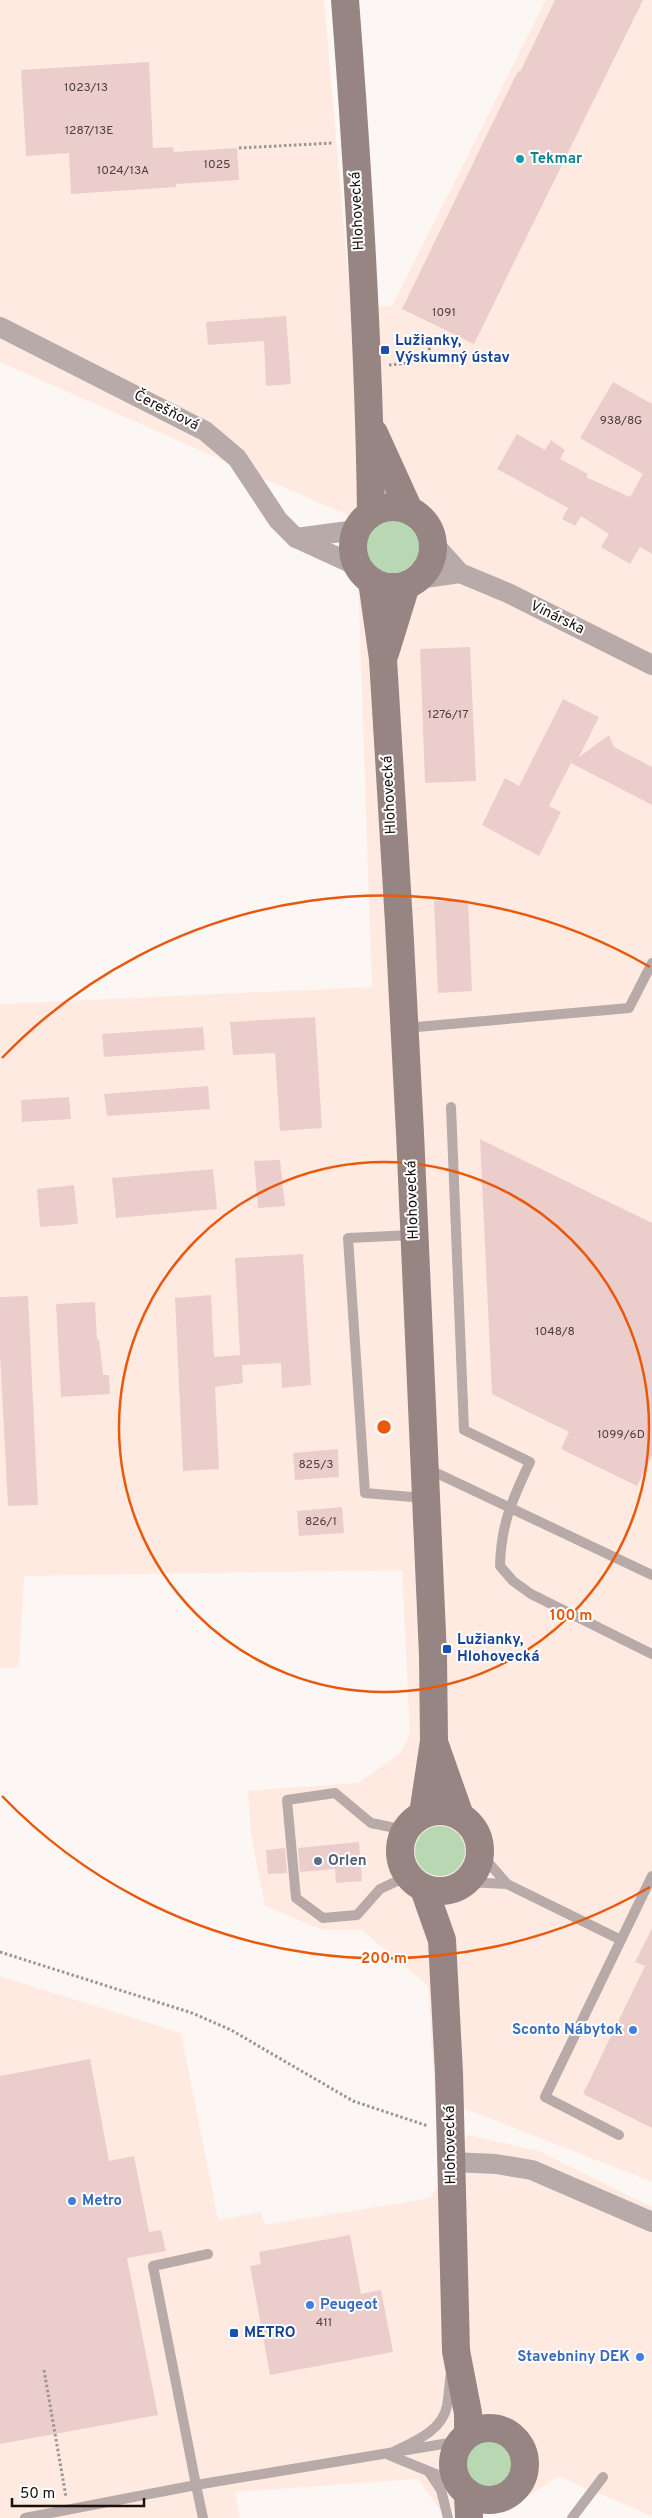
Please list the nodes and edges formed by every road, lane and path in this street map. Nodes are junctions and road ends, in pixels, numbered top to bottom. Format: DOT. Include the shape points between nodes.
graph roads {
  1 [pos="345,0"];
  2 [pos="340,142"];
  3 [pos="239,148"];
  4 [pos="0,327"];
  5 [pos="430,343"];
  6 [pos="386,365"];
  7 [pos="369,423"];
  8 [pos="409,510"];
  9 [pos="363,522"];
  10 [pos="296,538"];
  11 [pos="433,543"];
  12 [pos="460,573"];
  13 [pos="365,574"];
  14 [pos="412,582"];
  15 [pos="383,659"];
  16 [pos="652,665"];
  17 [pos="652,963"];
  18 [pos="404,1029"];
  19 [pos="451,1106"];
  20 [pos="414,1235"];
  21 [pos="424,1468"];
  22 [pos="426,1498"];
  23 [pos="509,1508"];
  24 [pos="652,1574"];
  25 [pos="652,1654"];
  26 [pos="434,1741"];
  27 [pos="460,1816"];
  28 [pos="414,1822"];
  29 [pos="480,1853"];
  30 [pos="652,1876"];
  31 [pos="416,1882"];
  32 [pos="507,1884"];
  33 [pos="461,1885"];
  34 [pos="442,1940"];
  35 [pos="621,1940"];
  36 [pos="0,1952"];
  37 [pos="451,2134"];
  38 [pos="619,2135"];
  39 [pos="451,2162"];
  40 [pos="652,2222"];
  41 [pos="208,2254"];
  42 [pos="456,2351"];
  43 [pos="44,2370"];
  44 [pos="474,2434"];
  45 [pos="388,2455"];
  46 [pos="429,2472"];
  47 [pos="603,2477"];
  48 [pos="196,2486"];
  49 [pos="466,2498"];
  50 [pos="498,2507"];
  51 [pos="69,2514"];
  52 [pos="25,2518"];
  53 [pos="202,2518"];
  54 [pos="448,2518"];
  55 [pos="572,2518"];
  1 -- 7 [label="main road, Hlohovecká"];
  2 -- 3 [label="path"];
  4 -- 10 [label="street, Čerešňová" via="205,430 237,458 278,520"];
  5 -- 6 [label="path" via="428,361"];
  7 -- 8 [label="main road, Hlohovecká"];
  7 -- 9 [label="main road, Hlohovecká"];
  8 -- 9 [label="main road" via="393,506"];
  8 -- 11 [label="main road" via="420,516 428,527"];
  9 -- 10 [label="street"];
  9 -- 13 [label="main road" via="353,548"];
  10 -- 13 [label="street, Čerešňová"];
  11 -- 12 [label="street, Vinárska"];
  11 -- 14 [label="main road" via="430,563"];
  12 -- 14 [label="street"];
  12 -- 16 [label="street, Vinárska" via="508,593"];
  13 -- 14 [label="main road" via="389,587"];
  13 -- 15 [label="main road, Hlohovecká"];
  14 -- 15 [label="main road, Hlohovecká"];
  15 -- 18 [label="main road, Hlohovecká"];
  17 -- 18 [label="lane" via="629,1008"];
  18 -- 20 [label="main road, Hlohovecká"];
  19 -- 23 [label="lane" via="464,1430 530,1462"];
  20 -- 21 [label="main road, Hlohovecká"];
  20 -- 22 [label="lane" via="348,1238 365,1493"];
  21 -- 22 [label="main road, Hlohovecká"];
  21 -- 23 [label="lane"];
  22 -- 26 [label="main road, Hlohovecká"];
  23 -- 24 [label="lane"];
  23 -- 25 [label="lane" via="501,1539 500,1566 513,1582"];
  26 -- 27 [label="main road, Hlohovecká"];
  26 -- 28 [label="main road, Hlohovecká"];
  27 -- 28 [label="main road" via="445,1811"];
  27 -- 29 [label="main road, Hlohovecká" via="475,1832"];
  28 -- 31 [label="main road, Hlohovecká" via="399,1848 403,1868"];
  28 -- 31 [label="lane" via="371,1823 335,1792 287,1800 296,1898 323,1918 356,1915 380,1889"];
  29 -- 32 [label="lane"];
  29 -- 33 [label="main road, Hlohovecká" via="476,1869"];
  30 -- 35 [label="lane"];
  31 -- 33 [label="main road" via="442,1892"];
  31 -- 34 [label="main road, Hlohovecká"];
  32 -- 33 [label="lane"];
  32 -- 35 [label="lane"];
  33 -- 34 [label="main road, Hlohovecká"];
  34 -- 37 [label="main road, Hlohovecká"];
  35 -- 38 [label="lane" via="546,2097"];
  36 -- 37 [label="path" via="192,2013 231,2030 353,2101"];
  37 -- 39 [label="main road, Hlohovecká"];
  39 -- 40 [label="street" via="532,2170"];
  39 -- 42 [label="main road, Hlohovecká"];
  41 -- 48 [label="lane" via="153,2266"];
  42 -- 44 [label="main road, Hlohovecká"];
  42 -- 45 [label="lane" via="447,2407 442,2418 426,2435"];
  43 -- 51 [label="path"];
  44 -- 45 [label="lane"];
  44 -- 49 [label="main road" via="455,2451 453,2462"];
  44 -- 50 [label="main road" via="512,2436 523,2452 524,2472 520,2482"];
  45 -- 46 [label="lane"];
  45 -- 48 [label="lane"];
  46 -- 49 [label="lane"];
  46 -- 54 [label="lane" via="441,2490"];
  47 -- 55 [label="lane"];
  48 -- 51 [label="lane"];
  48 -- 53 [label="lane"];
  49 -- 50 [label="main road" via="486,2499"];
  51 -- 52 [label="lane"];
}
